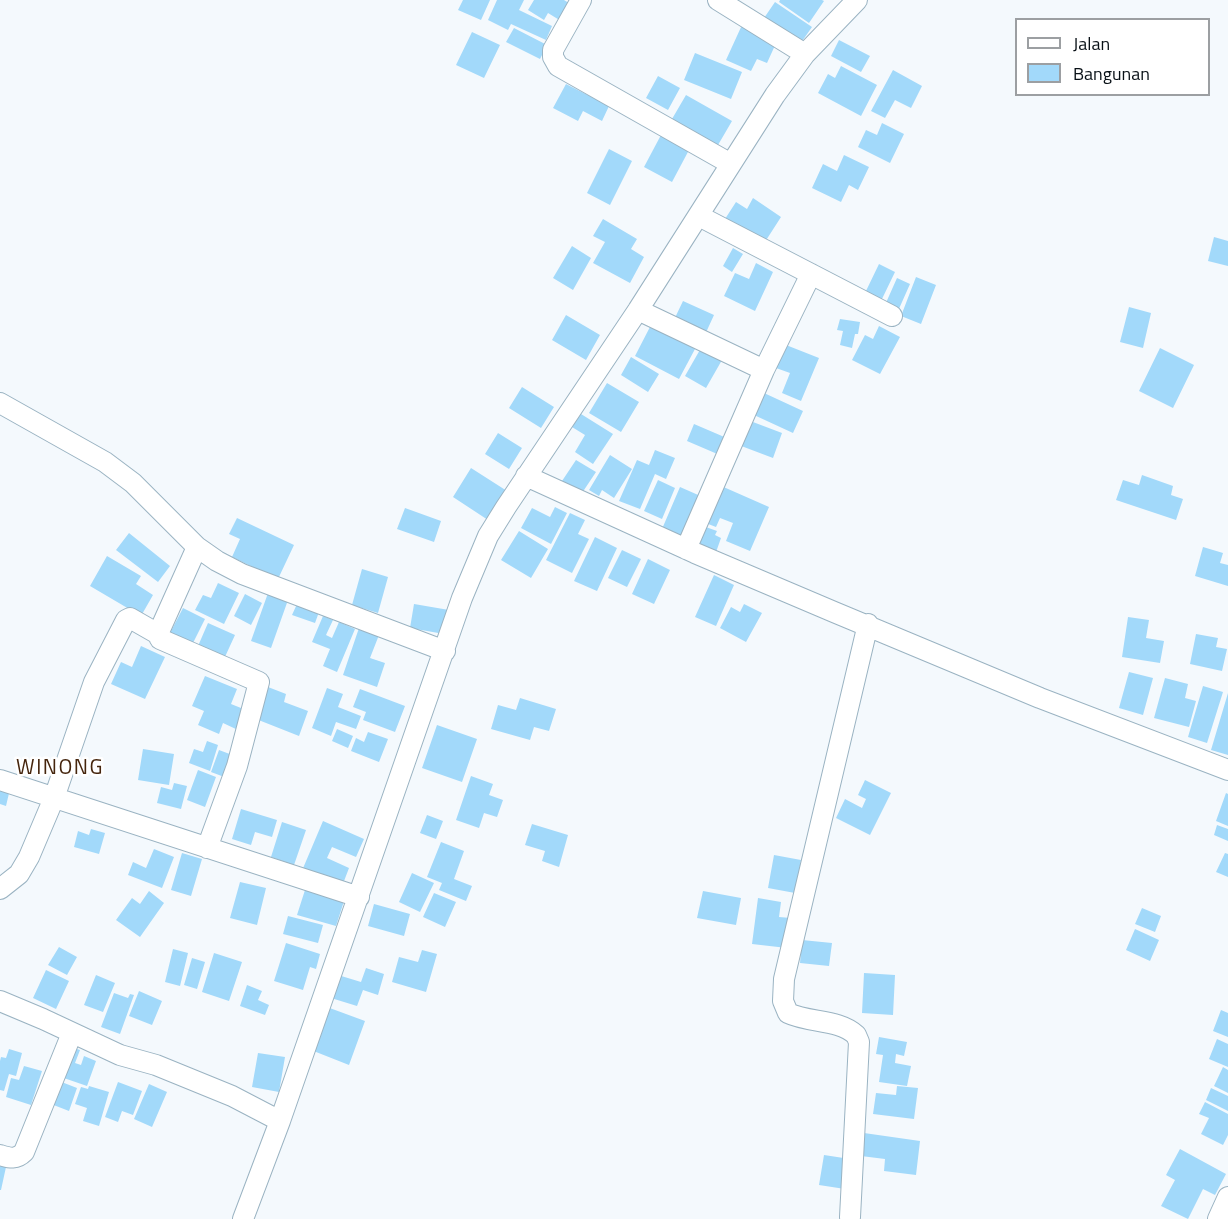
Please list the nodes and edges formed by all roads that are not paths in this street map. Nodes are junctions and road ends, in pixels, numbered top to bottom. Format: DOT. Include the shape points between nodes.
graph roads {
  1 [pos="581,0"];
  2 [pos="718,0"];
  3 [pos="857,0"];
  4 [pos="805,54"];
  5 [pos="731,164"];
  6 [pos="699,216"];
  7 [pos="811,274"];
  8 [pos="638,310"];
  9 [pos="892,316"];
  10 [pos="764,370"];
  11 [pos="0,403"];
  12 [pos="526,476"];
  13 [pos="197,547"];
  14 [pos="686,549"];
  15 [pos="868,624"];
  16 [pos="158,634"];
  17 [pos="445,651"];
  18 [pos="1228,770"];
  19 [pos="0,780"];
  20 [pos="54,798"];
  21 [pos="207,848"];
  22 [pos="0,889"];
  23 [pos="359,897"];
  24 [pos="0,1001"];
  25 [pos="72,1033"];
  26 [pos="280,1121"];
  27 [pos="0,1155"];
  28 [pos="1228,1197"];
  29 [pos="850,1217"];
  30 [pos="243,1219"];
  31 [pos="1218,1219"];
  1 -- 5 [label="street" via="553,50 558,66"];
  2 -- 4 [label="street"];
  3 -- 4 [label="street"];
  4 -- 5 [label="street"];
  5 -- 6 [label="street"];
  6 -- 7 [label="street"];
  6 -- 8 [label="street"];
  7 -- 9 [label="street"];
  7 -- 10 [label="street"];
  8 -- 10 [label="street"];
  8 -- 12 [label="street"];
  10 -- 14 [label="street"];
  11 -- 13 [label="street" via="105,462 134,483"];
  12 -- 14 [label="street"];
  12 -- 17 [label="street" via="488,537"];
  13 -- 16 [label="street"];
  13 -- 17 [label="street" via="242,574"];
  14 -- 15 [label="street"];
  15 -- 18 [label="street" via="1040,698"];
  15 -- 29 [label="street" via="784,979 783,1001 788,1013 842,1026 856,1035 859,1042"];
  16 -- 20 [label="street" via="130,618 126,620 94,682"];
  16 -- 21 [label="street" via="160,639 261,675 237,766"];
  17 -- 23 [label="street"];
  19 -- 20 [label="street"];
  20 -- 21 [label="street"];
  20 -- 22 [label="street" via="19,874"];
  21 -- 23 [label="street"];
  23 -- 26 [label="street"];
  24 -- 25 [label="street"];
  25 -- 26 [label="street" via="232,1096"];
  25 -- 27 [label="street" via="24,1152 13,1158"];
  26 -- 30 [label="street"];
  28 -- 31 [label="street"];
}
